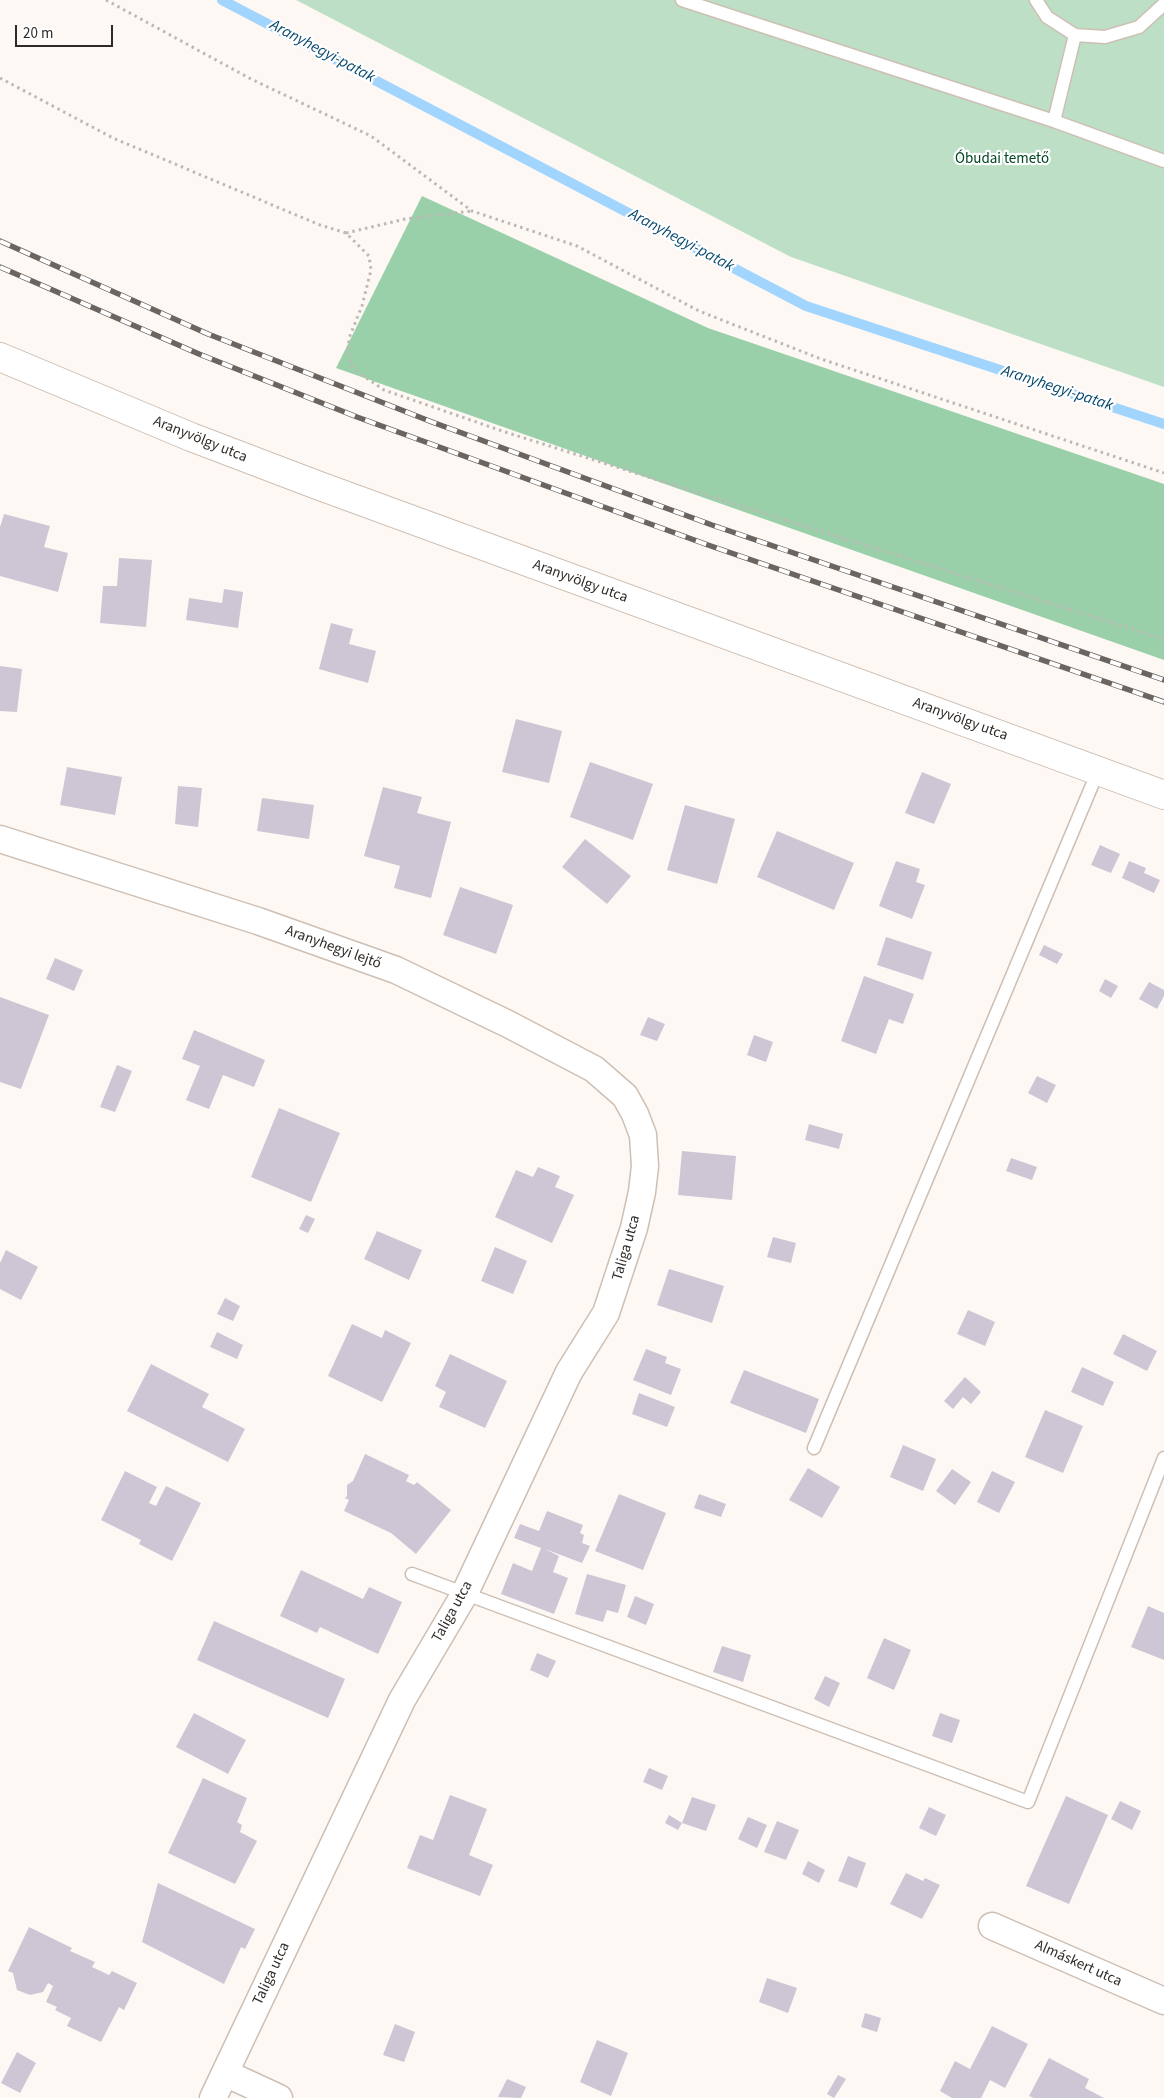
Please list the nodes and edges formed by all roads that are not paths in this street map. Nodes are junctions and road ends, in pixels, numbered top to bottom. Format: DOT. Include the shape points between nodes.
graph roads {
  1 [pos="682,0"];
  2 [pos="1036,0"];
  3 [pos="1164,4"];
  4 [pos="1075,35"];
  5 [pos="1054,121"];
  6 [pos="1164,161"];
  7 [pos="0,357"];
  8 [pos="1098,771"];
  9 [pos="1164,795"];
  10 [pos="0,839"];
  11 [pos="635,1114"];
  12 [pos="814,1448"];
  13 [pos="1164,1458"];
  14 [pos="412,1574"];
  15 [pos="464,1595"];
  16 [pos="992,1926"];
  17 [pos="1164,2001"];
  18 [pos="225,2073"];
  19 [pos="213,2098"];
  20 [pos="279,2098"];
  1 -- 5 [label="lane"];
  2 -- 4 [label="lane" via="1047,17"];
  3 -- 4 [label="lane" via="1138,26 1105,37"];
  4 -- 5 [label="lane"];
  5 -- 6 [label="lane"];
  7 -- 8 [label="street, Aranyvölgy utca" via="308,482"];
  8 -- 9 [label="street, Aranyvölgy utca"];
  8 -- 12 [label="lane"];
  10 -- 11 [label="street, Aranyhegyi lejtő" via="258,921 396,970 594,1069 625,1096"];
  11 -- 15 [label="street, Taliga utca" via="643,1135 645,1166 634,1228 617,1284 606,1313 569,1372"];
  13 -- 15 [label="lane" via="1028,1802"];
  14 -- 15 [label="lane"];
  15 -- 18 [label="street, Taliga utca" via="402,1700"];
  16 -- 17 [label="street, Almáskert utca"];
  18 -- 19 [label="street, Taliga utca"];
  18 -- 20 [label="street"];
}
